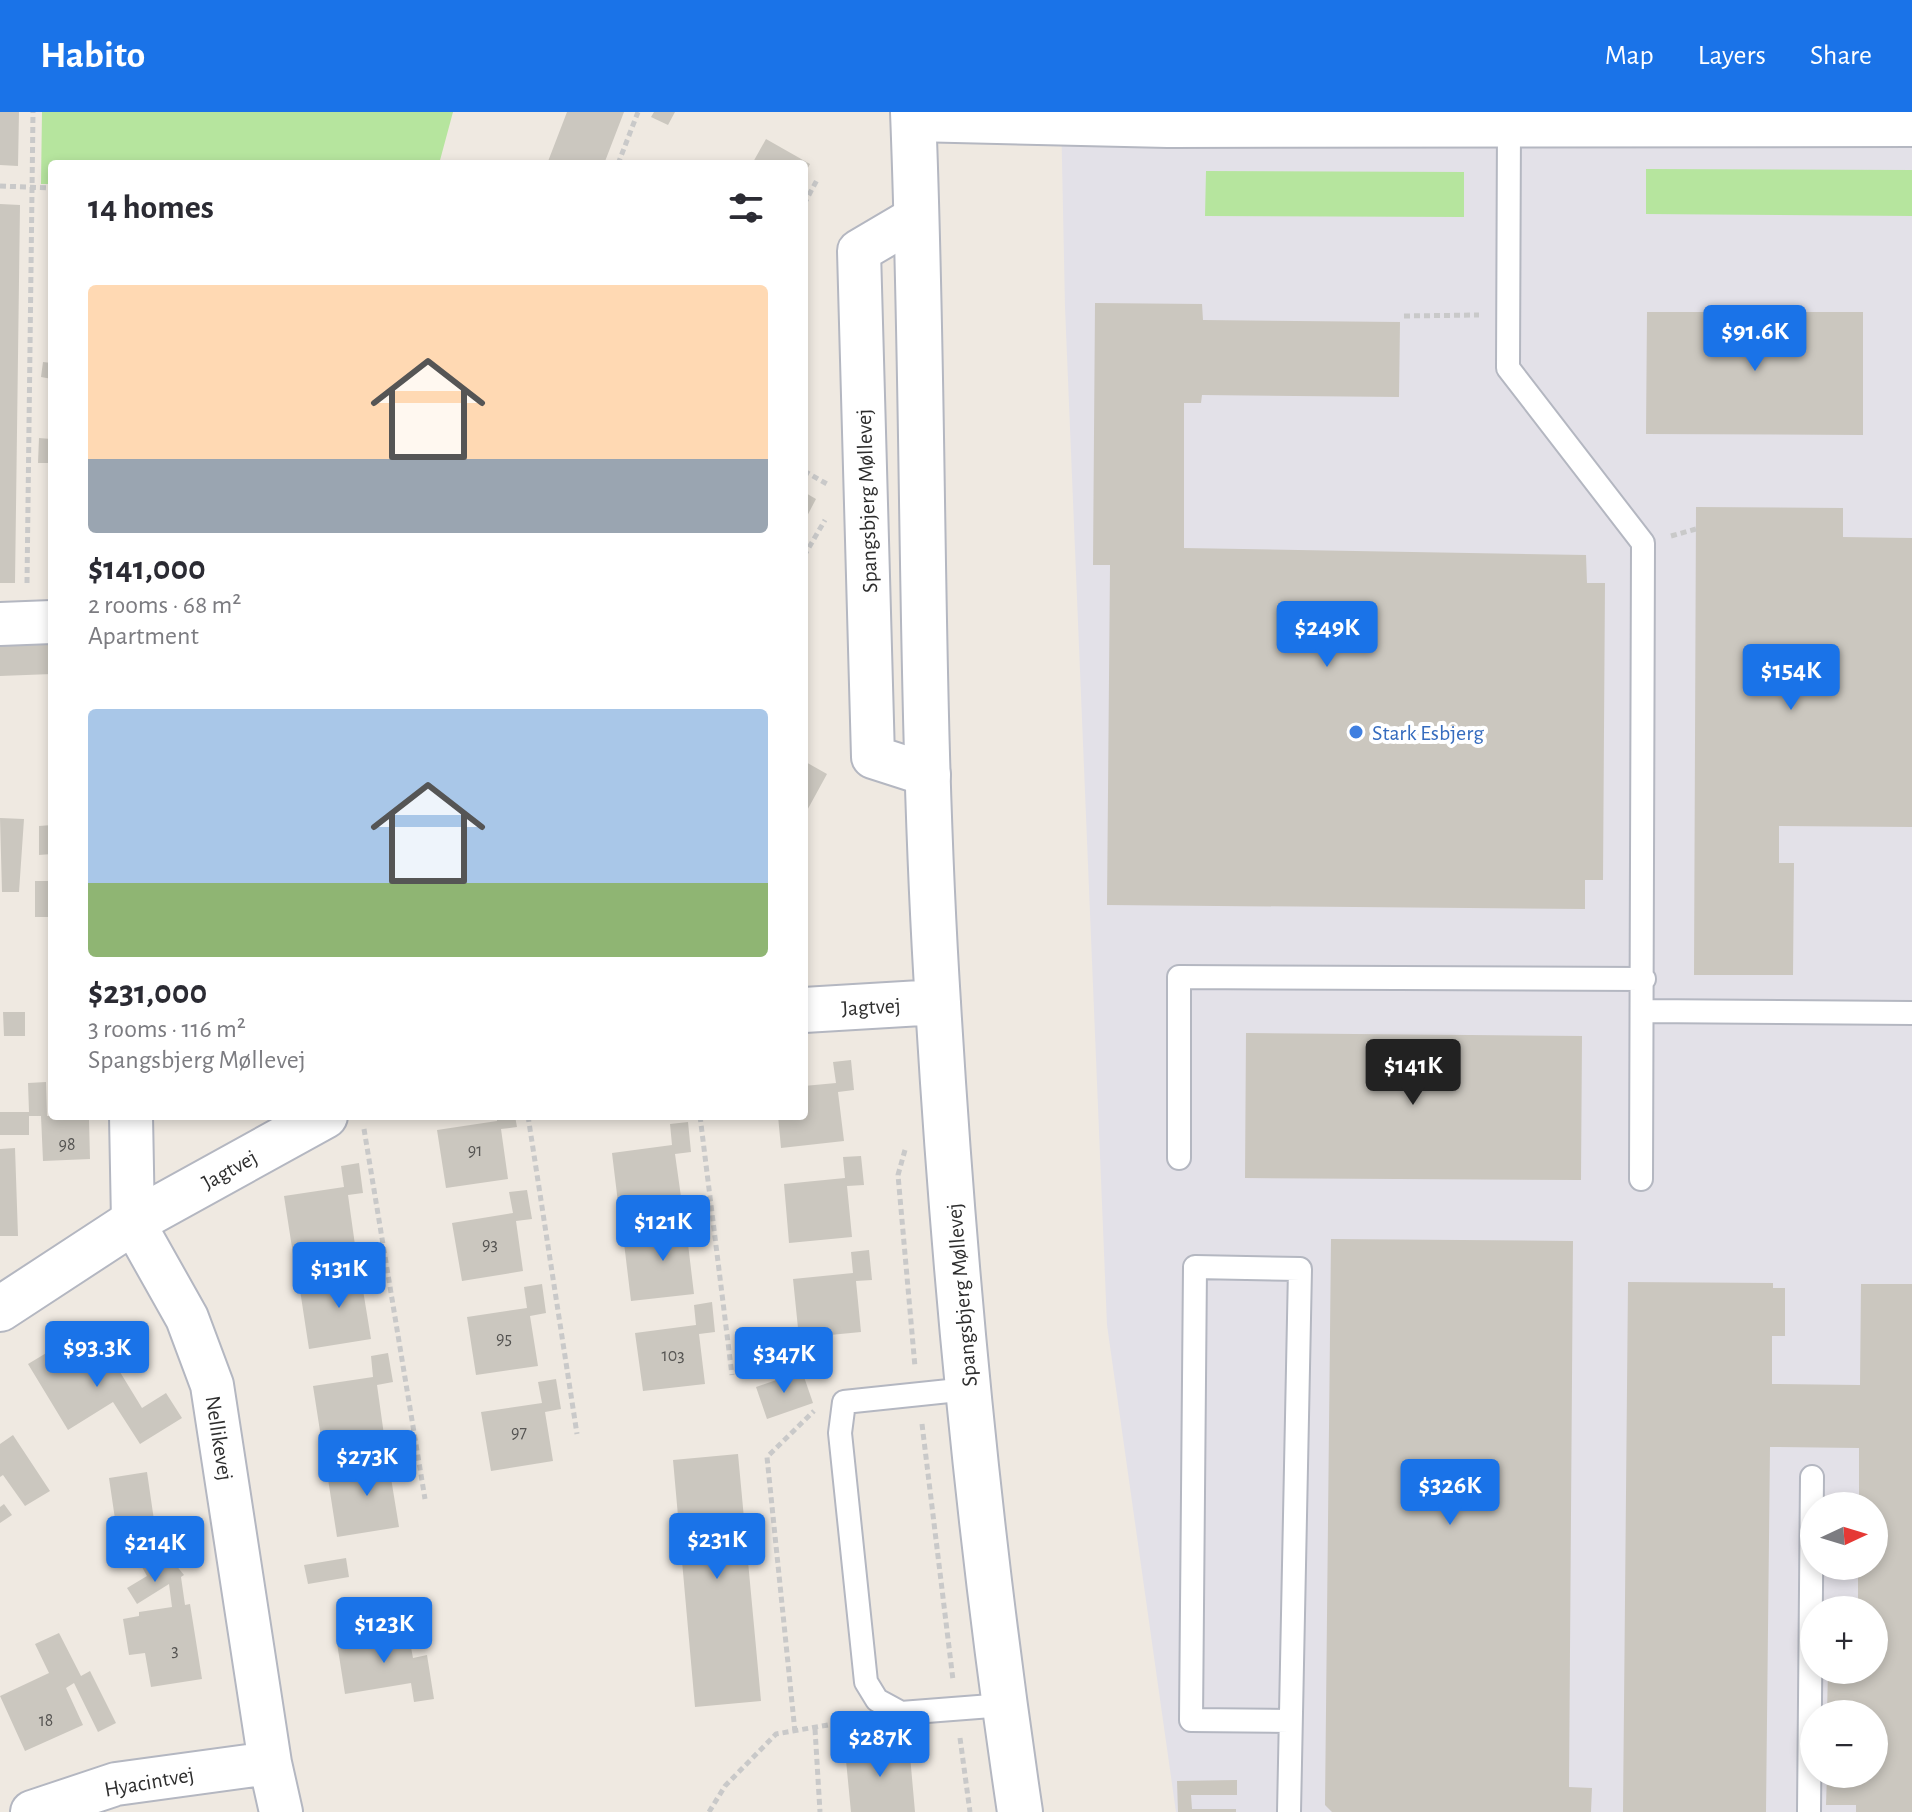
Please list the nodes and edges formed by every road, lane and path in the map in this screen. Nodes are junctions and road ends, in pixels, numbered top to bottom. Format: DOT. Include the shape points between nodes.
graph roads {
  1 [pos="33,112"];
  2 [pos="638,112"];
  3 [pos="901,115"];
  4 [pos="1246,119"];
  5 [pos="1447,119"];
  6 [pos="1784,119"];
  7 [pos="1509,125"];
  8 [pos="1912,125"];
  9 [pos="620,160"];
  10 [pos="817,180"];
  11 [pos="0,186"];
  12 [pos="32,187"];
  13 [pos="48,188"];
  14 [pos="808,197"];
  15 [pos="1404,316"];
  16 [pos="1481,322"];
  17 [pos="826,517"];
  18 [pos="808,549"];
  19 [pos="26,623"];
  20 [pos="1644,979"];
  21 [pos="938,1002"];
  22 [pos="808,1010"];
  23 [pos="1643,1011"];
  24 [pos="1912,1013"];
  25 [pos="131,1120"];
  26 [pos="318,1120"];
  27 [pos="363,1120"];
  28 [pos="529,1120"];
  29 [pos="700,1120"];
  30 [pos="1179,1158"];
  31 [pos="1641,1179"];
  32 [pos="133,1222"];
  33 [pos="0,1309"];
  34 [pos="732,1375"];
  35 [pos="968,1389"];
  36 [pos="844,1402"];
  37 [pos="577,1434"];
  38 [pos="1812,1477"];
  39 [pos="425,1499"];
  40 [pos="877,1700"];
  41 [pos="1004,1705"];
  42 [pos="1289,1721"];
  43 [pos="815,1729"];
  44 [pos="795,1732"];
  45 [pos="270,1763"];
  46 [pos="32,1812"];
  47 [pos="281,1812"];
  48 [pos="709,1812"];
  49 [pos="820,1812"];
  50 [pos="1020,1812"];
  51 [pos="1289,1812"];
  52 [pos="1809,1812"];
  1 -- 12 [label="path"];
  2 -- 9 [label="path"];
  3 -- 4 [label="street"];
  3 -- 21 [label="street, Spangsbjerg Møllevej" via="915,218"];
  4 -- 5 [label="street"];
  5 -- 7 [label="street"];
  6 -- 7 [label="street"];
  6 -- 8 [label="street"];
  7 -- 20 [label="lane" via="1508,368 1643,543"];
  10 -- 14 [label="path"];
  11 -- 12 [label="path"];
  12 -- 13 [label="path"];
  12 -- 19 [label="path"];
  15 -- 16 [label="path" via="1482,315"];
  17 -- 18 [label="path"];
  20 -- 23 [label="lane"];
  20 -- 30 [label="lane" via="1179,977"];
  21 -- 22 [label="street, Jagtvej"];
  21 -- 35 [label="street, Spangsbjerg Møllevej"];
  23 -- 24 [label="lane"];
  23 -- 31 [label="lane"];
  25 -- 32 [label="street"];
  26 -- 32 [label="street, Jagtvej"];
  27 -- 39 [label="path"];
  28 -- 37 [label="path"];
  29 -- 34 [label="path"];
  32 -- 33 [label="street, Jagtvej"];
  32 -- 45 [label="street, Nellikevej" via="187,1318 212,1385"];
  35 -- 36 [label="lane"];
  35 -- 41 [label="street, Spangsbjerg Møllevej"];
  36 -- 40 [label="lane" via="840,1433 866,1682"];
  36 -- 44 [label="path" via="810,1412 767,1457"];
  38 -- 52 [label="lane"];
  40 -- 41 [label="lane" via="901,1713"];
  40 -- 43 [label="path" via="854,1723"];
  41 -- 50 [label="street, Spangsbjerg Møllevej"];
  42 -- 42 [label="lane" via="1191,1720 1195,1267 1300,1269"];
  42 -- 51 [label="lane"];
  43 -- 44 [label="path"];
  43 -- 49 [label="path"];
  44 -- 48 [label="path" via="776,1734 725,1786"];
  45 -- 46 [label="street, Hyacintvej" via="116,1784"];
  45 -- 47 [label="street, Nellikevej"];
}
